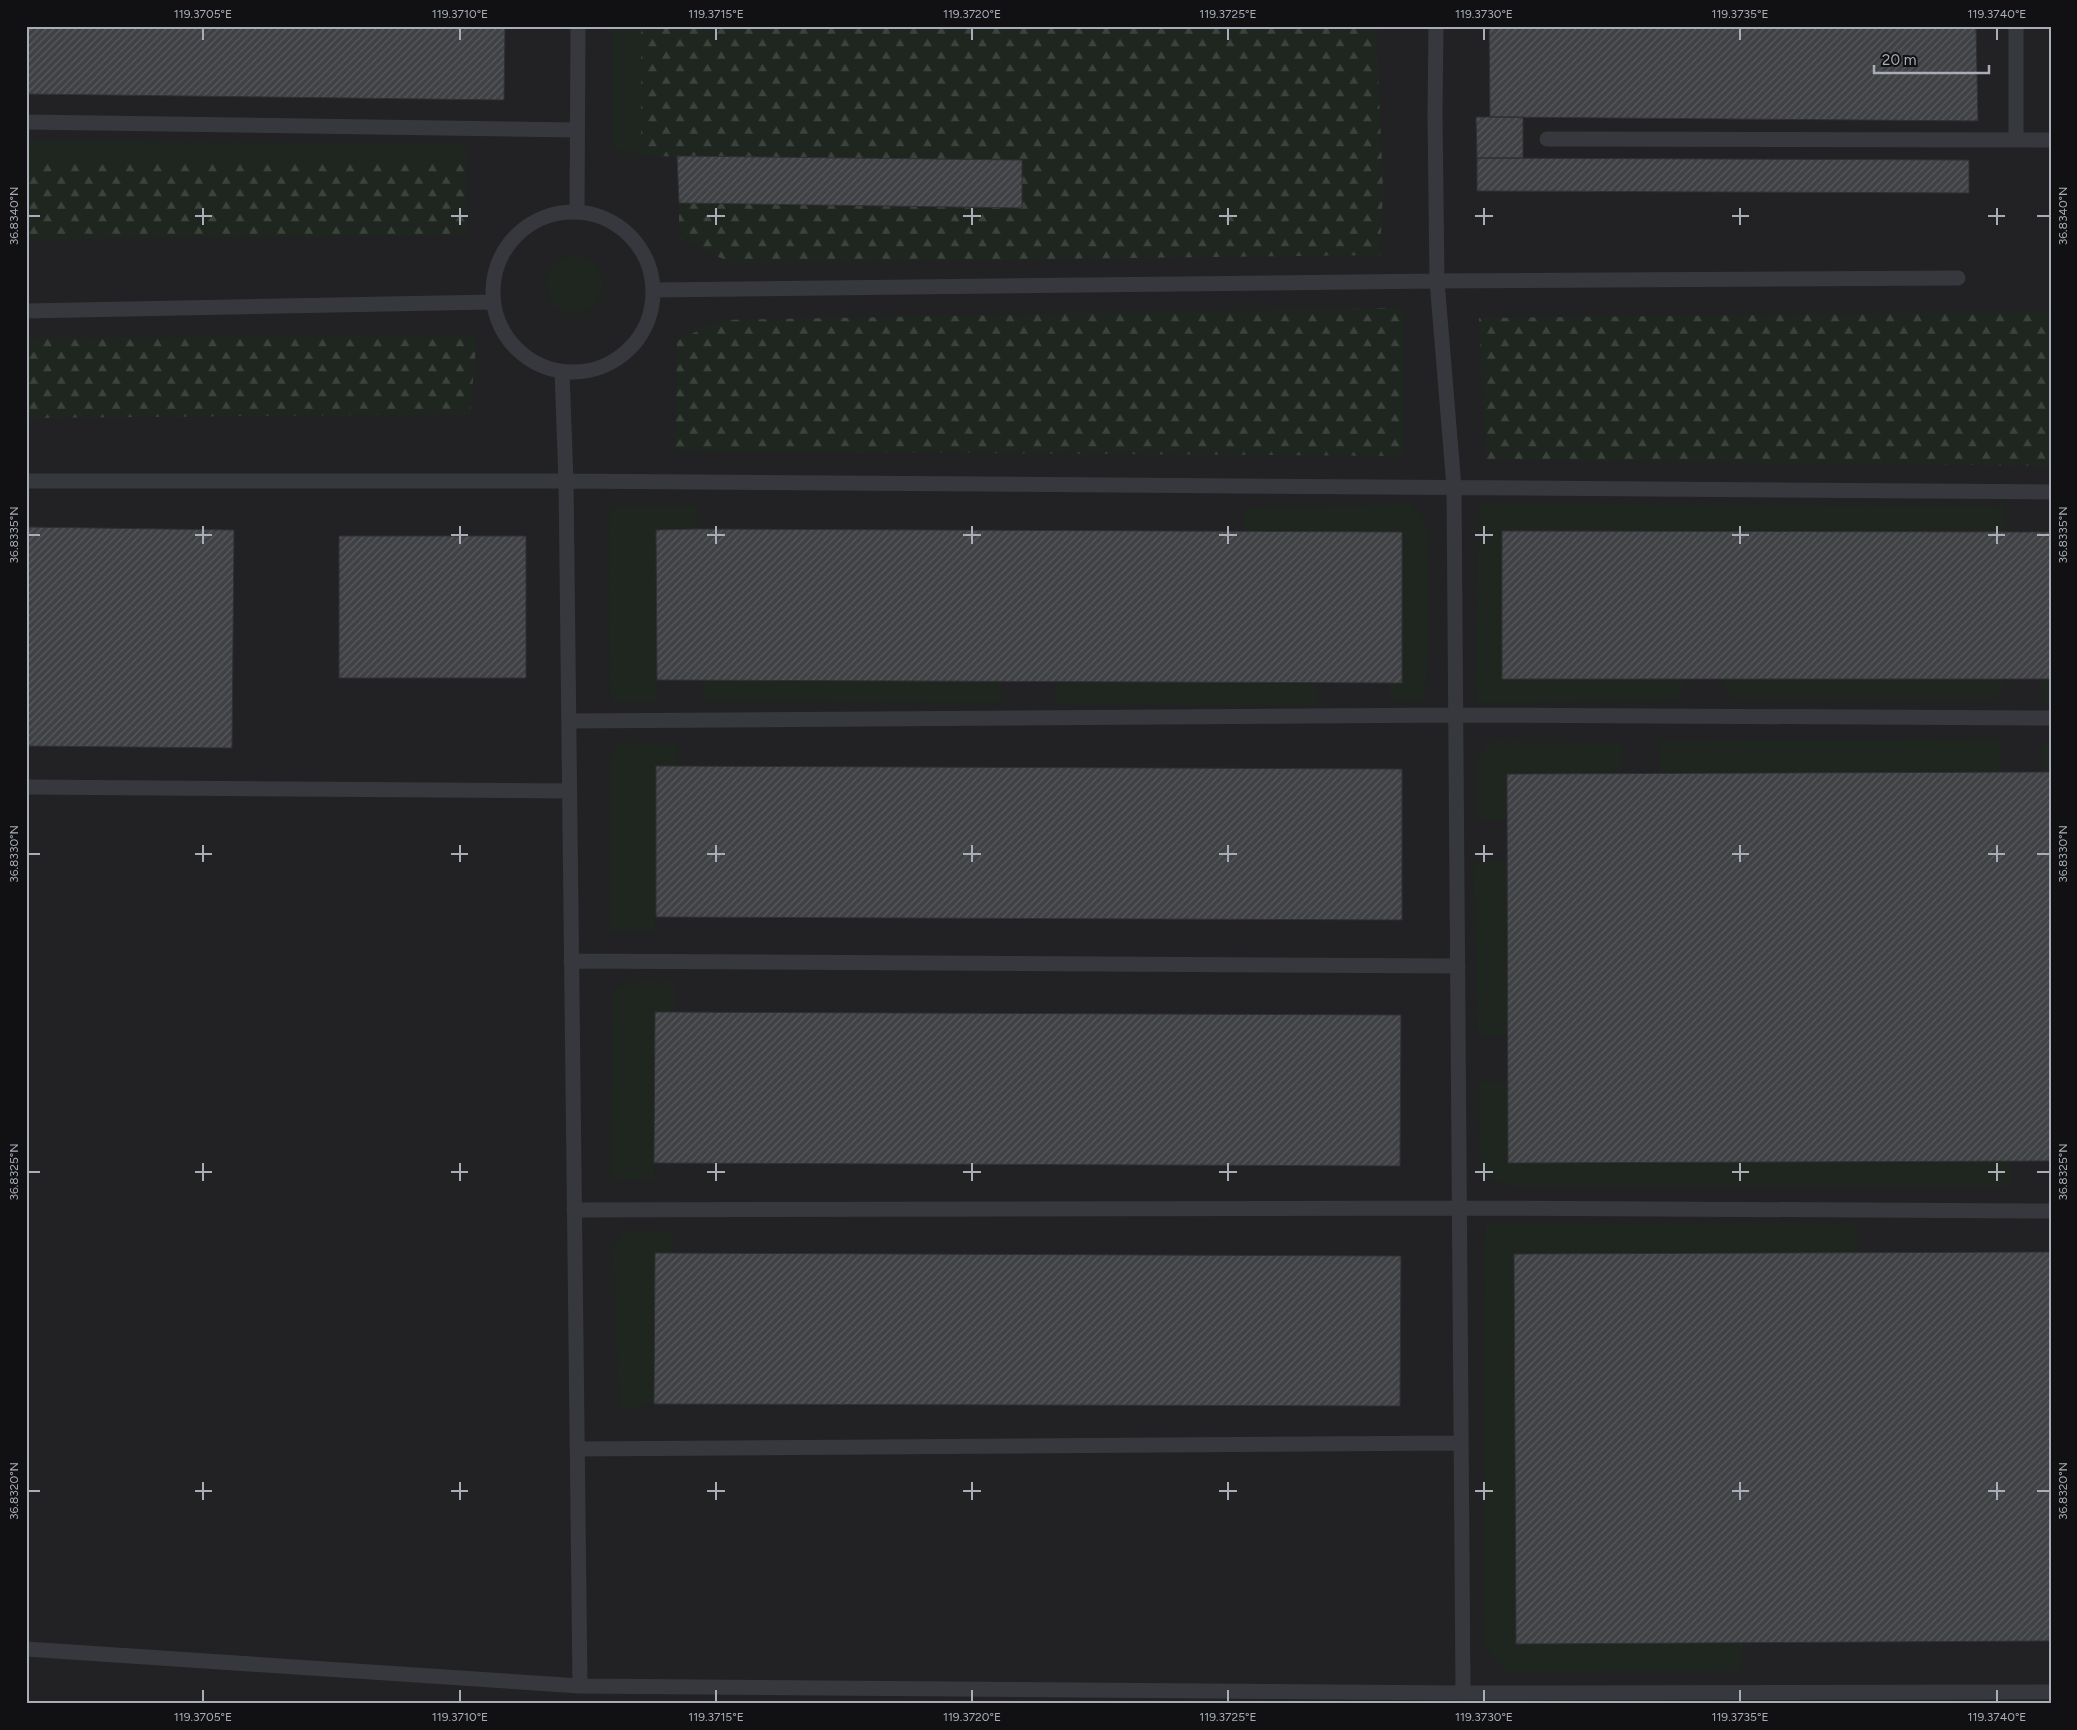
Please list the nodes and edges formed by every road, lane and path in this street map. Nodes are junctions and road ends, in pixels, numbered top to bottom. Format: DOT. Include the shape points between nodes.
graph roads {
  1 [pos="578,26"];
  2 [pos="1436,26"];
  3 [pos="2016,26"];
  4 [pos="26,122"];
  5 [pos="576,130"];
  6 [pos="1547,139"];
  7 [pos="2016,140"];
  8 [pos="2051,140"];
  9 [pos="577,212"];
  10 [pos="1958,278"];
  11 [pos="1437,281"];
  12 [pos="653,290"];
  13 [pos="492,302"];
  14 [pos="26,311"];
  15 [pos="562,372"];
  16 [pos="26,481"];
  17 [pos="566,481"];
  18 [pos="1454,487"];
  19 [pos="2051,492"];
  20 [pos="1456,715"];
  21 [pos="2051,718"];
  22 [pos="569,721"];
  23 [pos="26,787"];
  24 [pos="569,791"];
  25 [pos="571,961"];
  26 [pos="1458,966"];
  27 [pos="1459,1208"];
  28 [pos="574,1210"];
  29 [pos="2051,1211"];
  30 [pos="1461,1443"];
  31 [pos="578,1450"];
  32 [pos="26,1649"];
  33 [pos="580,1686"];
  34 [pos="2051,1692"];
  35 [pos="1463,1693"];
  1 -- 5 [label="lane"];
  2 -- 11 [label="lane"];
  3 -- 7 [label="lane"];
  4 -- 5 [label="lane"];
  5 -- 9 [label="lane"];
  6 -- 7 [label="lane"];
  7 -- 8 [label="lane"];
  9 -- 12 [label="lane" via="604,218 628,233 644,253"];
  9 -- 13 [label="lane" via="549,216 524,228 505,248 494,274"];
  10 -- 11 [label="lane"];
  11 -- 12 [label="lane"];
  11 -- 18 [label="lane"];
  12 -- 15 [label="lane" via="646,326 632,348 612,363 588,372"];
  13 -- 14 [label="lane"];
  13 -- 15 [label="lane" via="501,328 517,351 538,365"];
  15 -- 17 [label="lane"];
  16 -- 17 [label="lane"];
  17 -- 18 [label="lane"];
  17 -- 22 [label="lane"];
  18 -- 19 [label="lane"];
  18 -- 20 [label="lane"];
  20 -- 21 [label="lane"];
  20 -- 22 [label="lane"];
  20 -- 26 [label="lane"];
  22 -- 24 [label="lane"];
  23 -- 24 [label="lane"];
  24 -- 25 [label="lane"];
  25 -- 26 [label="lane"];
  25 -- 28 [label="lane"];
  26 -- 27 [label="lane"];
  27 -- 28 [label="lane"];
  27 -- 29 [label="lane"];
  27 -- 30 [label="lane"];
  28 -- 31 [label="lane"];
  30 -- 31 [label="lane"];
  30 -- 35 [label="lane"];
  31 -- 33 [label="lane"];
  32 -- 33 [label="lane"];
  33 -- 35 [label="lane"];
  34 -- 35 [label="lane"];
}
